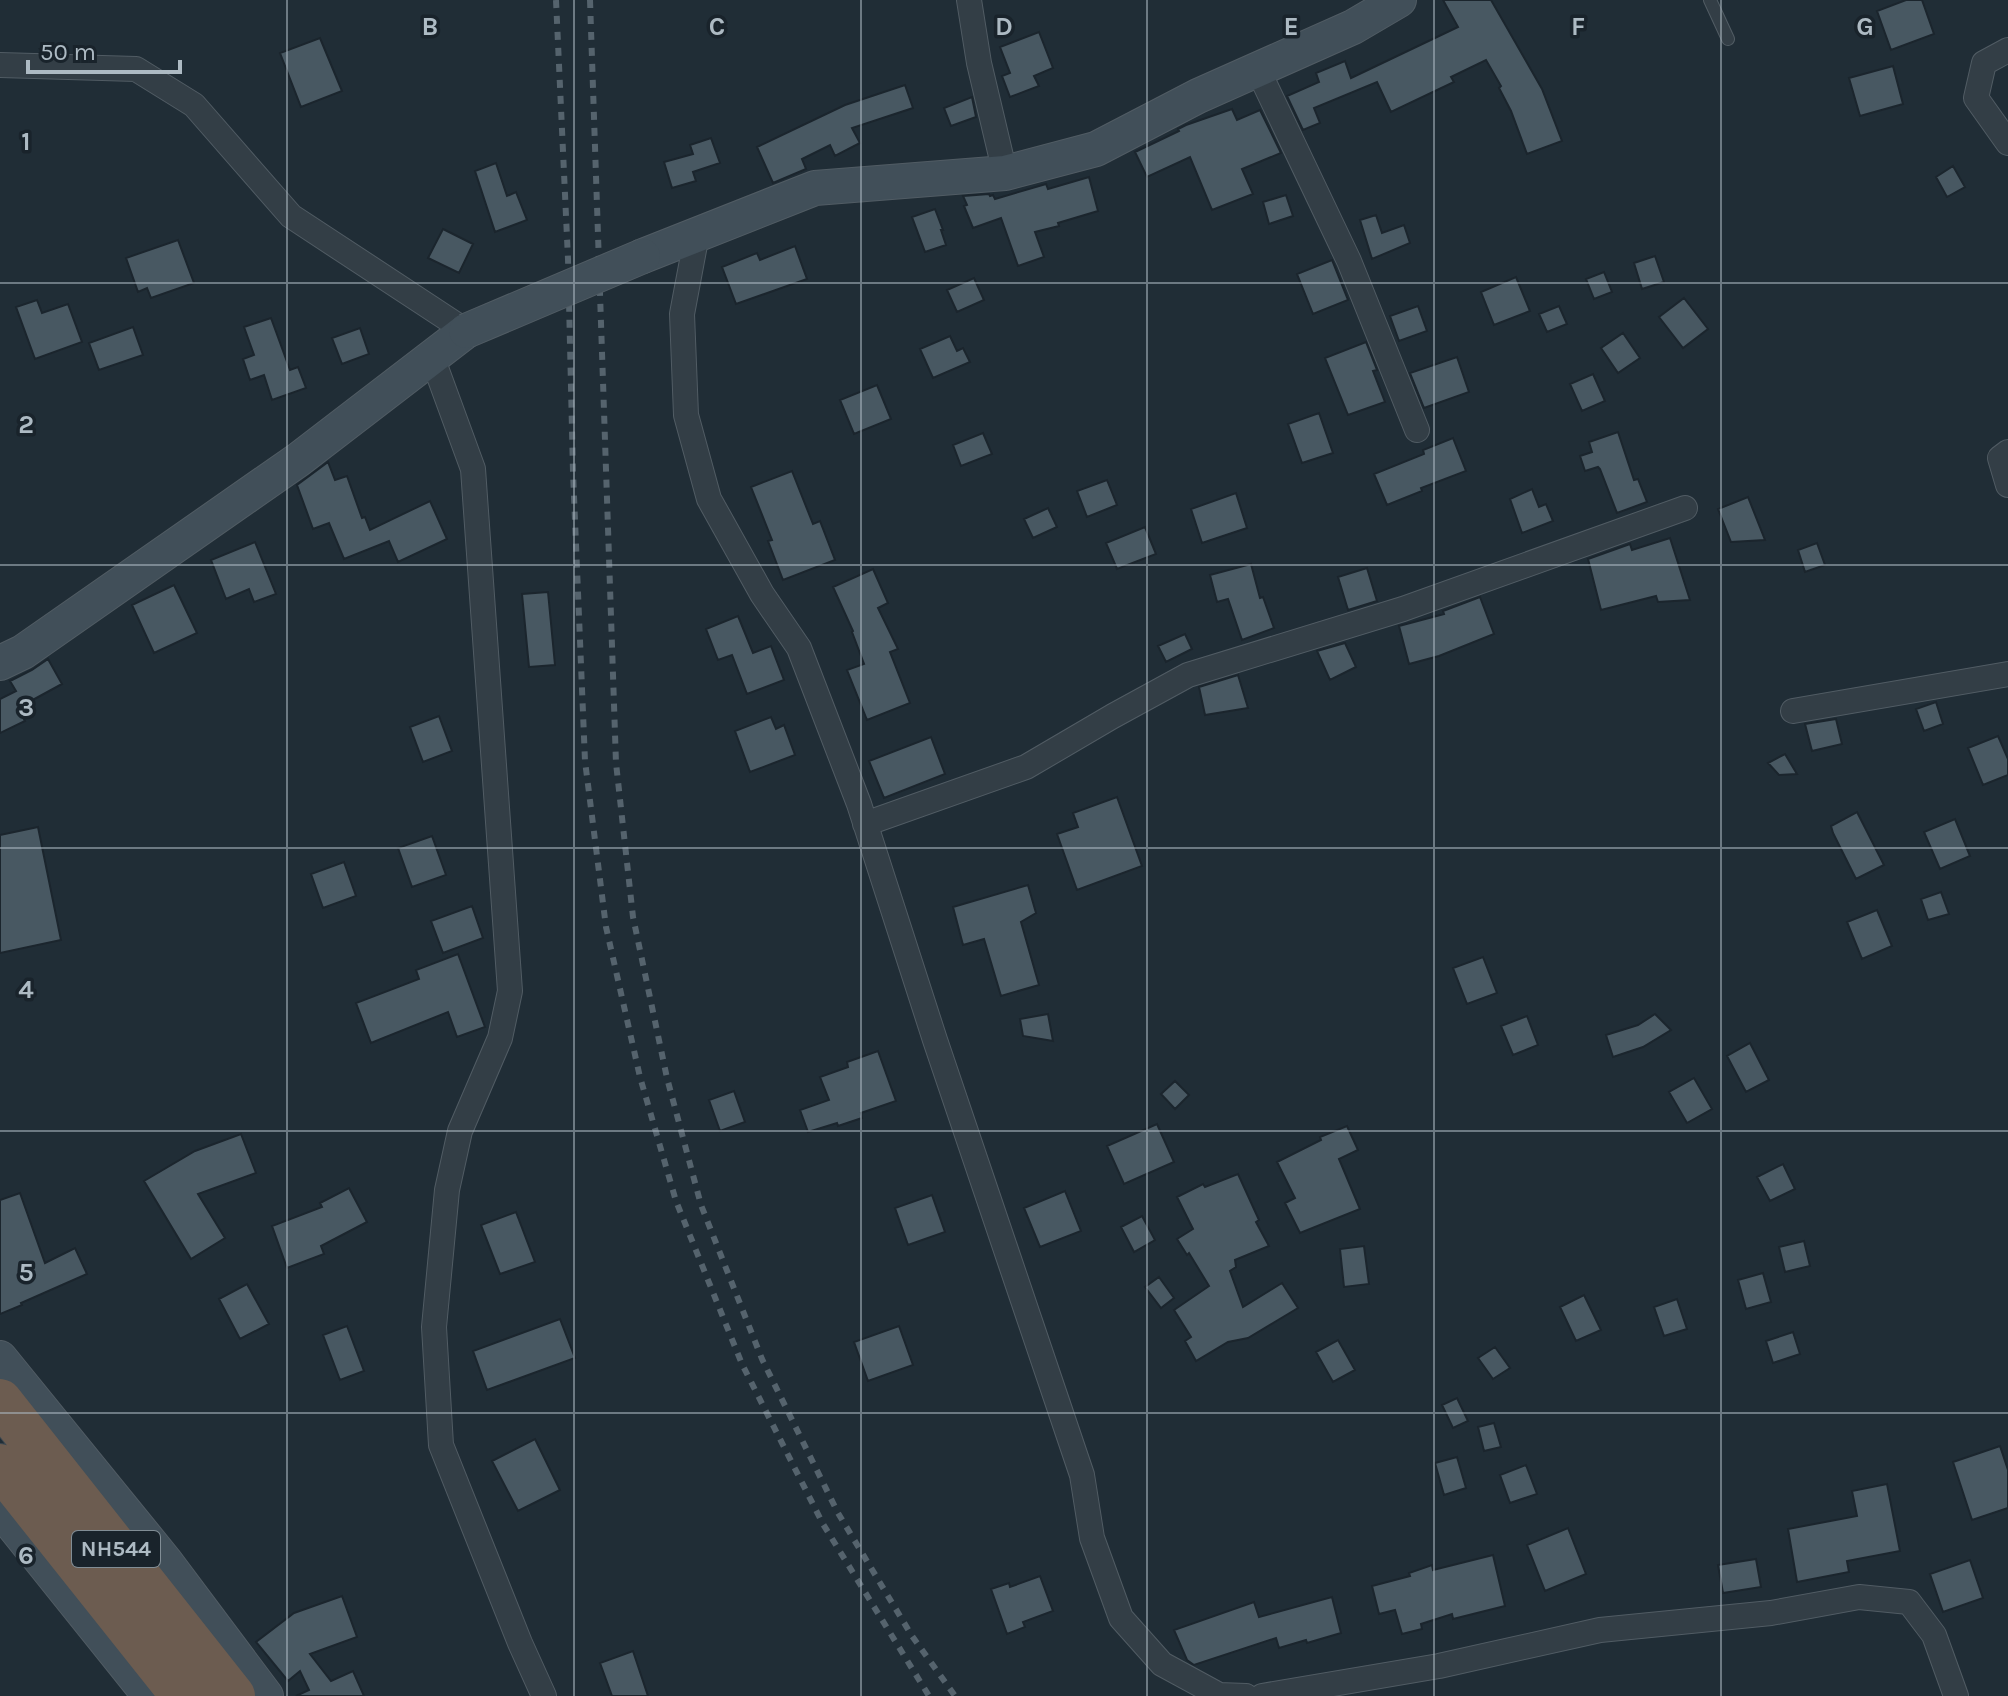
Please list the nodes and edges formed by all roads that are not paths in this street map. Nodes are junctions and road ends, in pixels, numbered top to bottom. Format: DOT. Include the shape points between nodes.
graph roads {
  1 [pos="969,0"];
  2 [pos="1399,0"];
  3 [pos="1710,0"];
  4 [pos="1728,39"];
  5 [pos="2008,50"];
  6 [pos="0,65"];
  7 [pos="1258,70"];
  8 [pos="2008,143"];
  9 [pos="1005,173"];
  10 [pos="697,234"];
  11 [pos="466,331"];
  12 [pos="432,357"];
  13 [pos="1417,430"];
  14 [pos="2008,452"];
  15 [pos="2008,485"];
  16 [pos="1685,508"];
  17 [pos="0,663"];
  18 [pos="2008,674"];
  19 [pos="1793,711"];
  20 [pos="865,824"];
  21 [pos="0,1358"];
  22 [pos="0,1401"];
  23 [pos="0,1466"];
  24 [pos="0,1509"];
  25 [pos="150,1696"];
  26 [pos="183,1696"];
  27 [pos="233,1696"];
  28 [pos="266,1696"];
  29 [pos="544,1696"];
  30 [pos="1246,1696"];
  31 [pos="1262,1696"];
  32 [pos="1956,1696"];
  1 -- 9 [label="street"];
  2 -- 7 [label="main road"];
  3 -- 4 [label="lane"];
  5 -- 8 [label="street" via="1984,63 1976,98"];
  6 -- 11 [label="street" via="136,69 194,105 291,216"];
  7 -- 9 [label="main road" via="1096,149"];
  7 -- 13 [label="street" via="1349,261"];
  9 -- 10 [label="main road" via="815,188"];
  10 -- 11 [label="main road, bridge"];
  10 -- 20 [label="street" via="682,314 686,415 709,499 799,648"];
  11 -- 12 [label="main road"];
  12 -- 17 [label="main road" via="298,460"];
  12 -- 29 [label="street" via="473,469 510,991 500,1038 460,1131 447,1190 434,1327 441,1445"];
  14 -- 15 [label="street" via="2000,458"];
  16 -- 20 [label="street" via="1403,609 1188,675 1026,767"];
  18 -- 19 [label="street"];
  20 -- 30 [label="street" via="1082,1475 1092,1538 1121,1618 1162,1664 1219,1695"];
  21 -- 28 [label="main road" via="165,1561"];
  22 -- 27 [label="highway, NH544"];
  23 -- 26 [label="highway, NH544"];
  24 -- 25 [label="main road"];
  31 -- 32 [label="street" via="1439,1666 1600,1630 1771,1613 1859,1597 1909,1602 1934,1635"];
}
